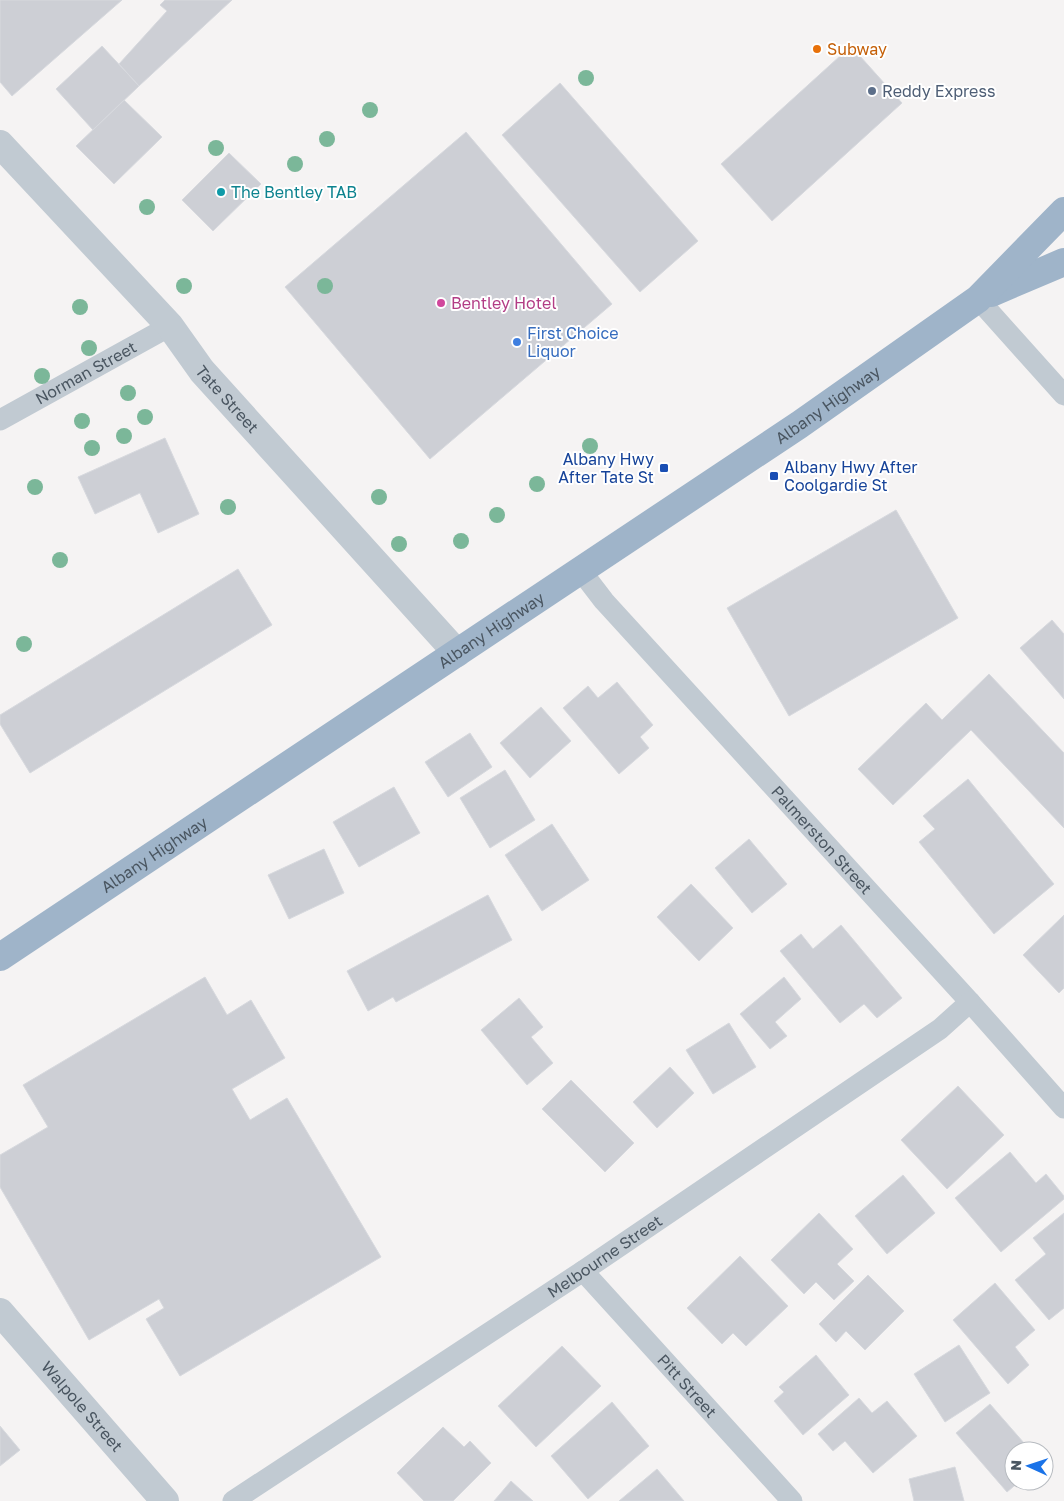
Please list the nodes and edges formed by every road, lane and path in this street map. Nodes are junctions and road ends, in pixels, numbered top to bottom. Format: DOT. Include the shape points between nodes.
graph roads {
  1 [pos="0,144"];
  2 [pos="1064,211"];
  3 [pos="1064,262"];
  4 [pos="978,299"];
  5 [pos="170,326"];
  6 [pos="1064,395"];
  7 [pos="0,420"];
  8 [pos="581,571"];
  9 [pos="457,653"];
  10 [pos="0,957"];
  11 [pos="970,1002"];
  12 [pos="1064,1108"];
  13 [pos="583,1271"];
  14 [pos="0,1312"];
  15 [pos="164,1501"];
  16 [pos="233,1501"];
  17 [pos="792,1501"];
  1 -- 5 [label="street, Tate Street"];
  2 -- 4 [label="highway, Albany Highway"];
  3 -- 4 [label="highway, Albany Highway"];
  4 -- 6 [label="street"];
  4 -- 8 [label="highway, Albany Highway" via="799,425"];
  5 -- 7 [label="street, Norman Street"];
  5 -- 9 [label="street, Tate Street" via="202,371"];
  8 -- 9 [label="highway, Albany Highway"];
  8 -- 11 [label="street, Palmerston Street" via="604,601"];
  9 -- 10 [label="highway, Albany Highway"];
  11 -- 12 [label="street, Palmerston Street"];
  11 -- 13 [label="street, Melbourne Street" via="940,1029"];
  13 -- 16 [label="street, Melbourne Street"];
  13 -- 17 [label="street, Pitt Street"];
  14 -- 15 [label="street, Walpole Street"];
}
